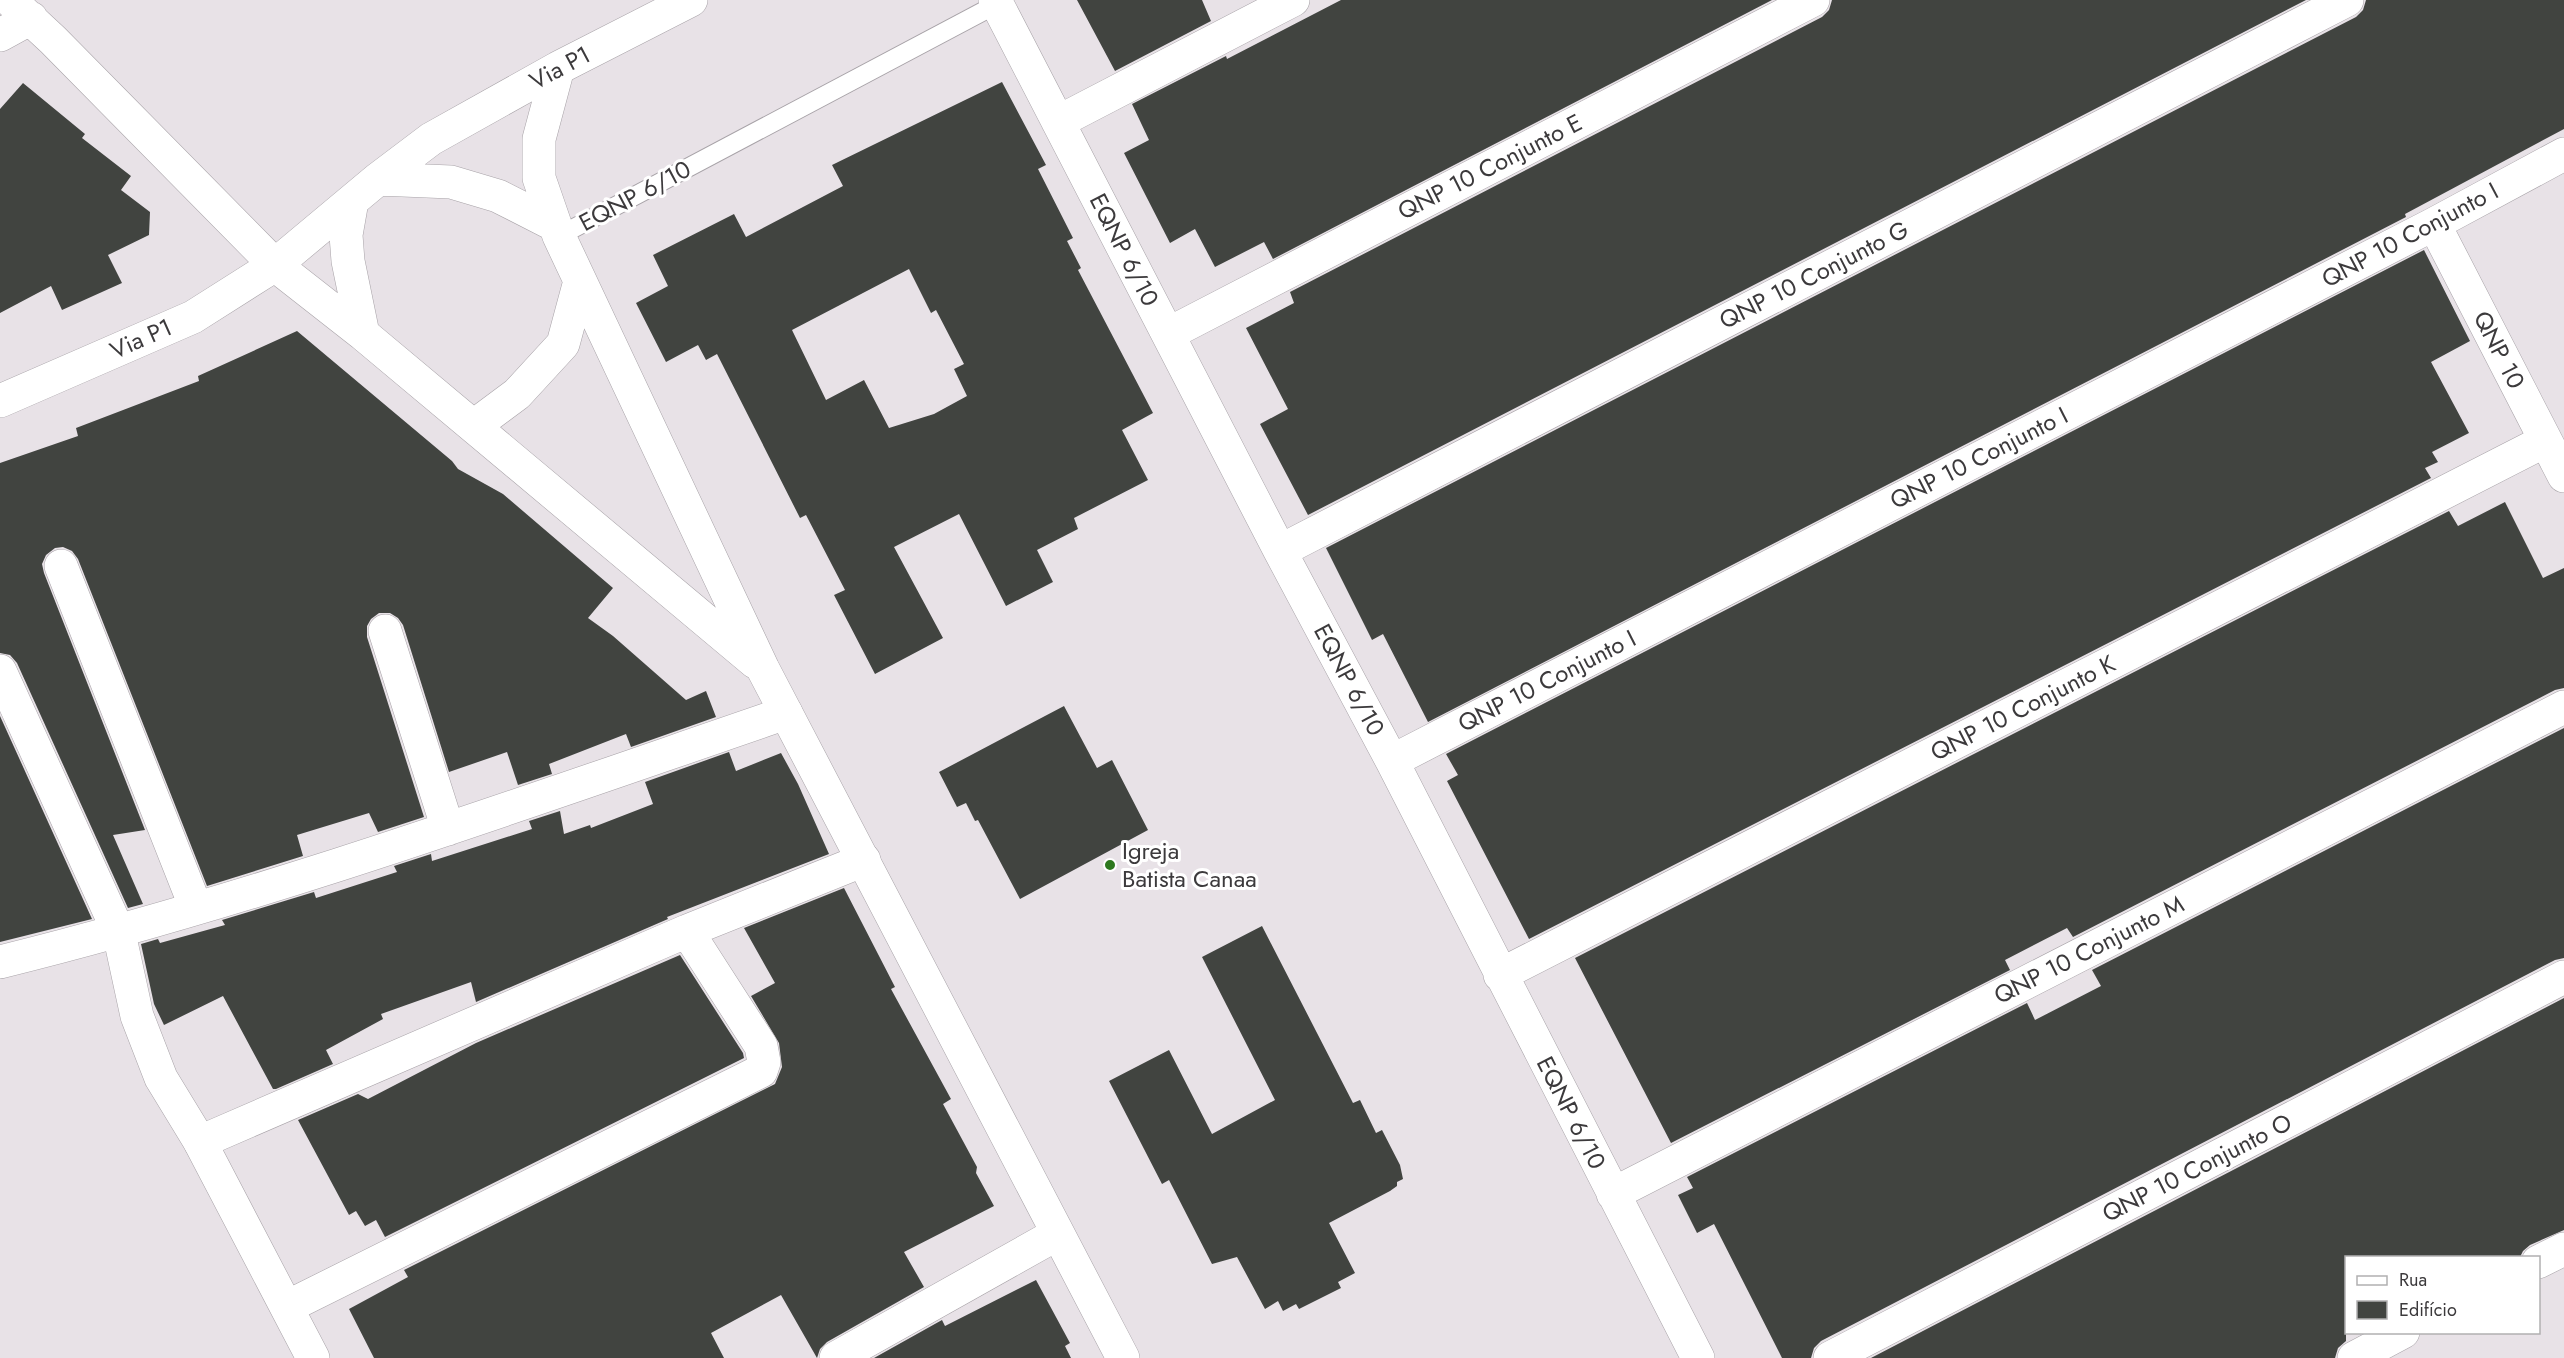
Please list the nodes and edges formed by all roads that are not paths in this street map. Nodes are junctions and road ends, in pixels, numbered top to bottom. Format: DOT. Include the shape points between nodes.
graph roads {
  1 [pos="691,0"];
  2 [pos="1293,0"];
  3 [pos="1813,0"];
  4 [pos="2347,0"];
  5 [pos="996,2"];
  6 [pos="20,9"];
  7 [pos="0,35"];
  8 [pos="558,68"];
  9 [pos="1058,122"];
  10 [pos="2564,154"];
  11 [pos="378,179"];
  12 [pos="352,201"];
  13 [pos="2434,224"];
  14 [pos="557,230"];
  15 [pos="275,265"];
  16 [pos="580,281"];
  17 [pos="363,334"];
  18 [pos="1168,334"];
  19 [pos="0,401"];
  20 [pos="474,426"];
  21 [pos="2546,441"];
  22 [pos="2564,476"];
  23 [pos="1280,550"];
  24 [pos="61,566"];
  25 [pos="385,631"];
  26 [pos="763,669"];
  27 [pos="0,671"];
  28 [pos="2564,707"];
  29 [pos="786,713"];
  30 [pos="1392,761"];
  31 [pos="448,829"];
  32 [pos="864,860"];
  33 [pos="196,908"];
  34 [pos="687,931"];
  35 [pos="118,933"];
  36 [pos="0,962"];
  37 [pos="1500,975"];
  38 [pos="2564,977"];
  39 [pos="200,1142"];
  40 [pos="1613,1194"];
  41 [pos="1057,1234"];
  42 [pos="2564,1249"];
  43 [pos="2540,1261"];
  44 [pos="287,1307"];
  45 [pos="2399,1334"];
  46 [pos="313,1358"];
  47 [pos="836,1358"];
  48 [pos="1122,1358"];
  49 [pos="1698,1358"];
  50 [pos="1830,1358"];
  51 [pos="2354,1358"];
  1 -- 8 [label="street, Via P1"];
  2 -- 9 [label="street"];
  3 -- 18 [label="street, QNP 10 Conjunto E"];
  4 -- 23 [label="street, QNP 10 Conjunto G"];
  5 -- 9 [label="street, EQNP 6/10"];
  5 -- 14 [label="lane, EQNP 6/10"];
  6 -- 7 [label="street"];
  6 -- 15 [label="street"];
  8 -- 11 [label="street, Via P1" via="431,139"];
  8 -- 14 [label="street" via="539,140 539,178"];
  9 -- 18 [label="street, EQNP 6/10"];
  10 -- 13 [label="street, QNP 10 Conjunto I"];
  11 -- 12 [label="street, Via P1"];
  11 -- 14 [label="street" via="451,182 498,196"];
  12 -- 15 [label="street, Via P1"];
  12 -- 17 [label="street" via="346,235 348,261"];
  13 -- 21 [label="street, QNP 10"];
  13 -- 30 [label="street, QNP 10 Conjunto I"];
  14 -- 16 [label="street"];
  15 -- 17 [label="street"];
  15 -- 19 [label="street, Via P1" via="193,316"];
  16 -- 20 [label="street" via="563,344 517,394"];
  16 -- 26 [label="street"];
  17 -- 20 [label="street"];
  18 -- 23 [label="street, EQNP 6/10"];
  20 -- 26 [label="street"];
  21 -- 22 [label="street, QNP 10"];
  21 -- 37 [label="street, QNP 10 Conjunto K"];
  23 -- 30 [label="street, EQNP 6/10"];
  24 -- 33 [label="street"];
  25 -- 31 [label="street"];
  26 -- 29 [label="street"];
  27 -- 35 [label="street"];
  28 -- 40 [label="street, QNP 10 Conjunto M"];
  29 -- 31 [label="street"];
  29 -- 32 [label="street"];
  30 -- 37 [label="street, EQNP 6/10"];
  31 -- 33 [label="street"];
  32 -- 34 [label="street"];
  32 -- 41 [label="street"];
  33 -- 35 [label="street"];
  34 -- 39 [label="street"];
  34 -- 44 [label="street" via="761,1046 761,1071"];
  35 -- 36 [label="street"];
  35 -- 39 [label="street" via="141,1027 161,1078"];
  37 -- 40 [label="street, EQNP 6/10"];
  38 -- 50 [label="street, QNP 10 Conjunto O"];
  39 -- 44 [label="street"];
  40 -- 49 [label="street, EQNP 6/10"];
  41 -- 47 [label="street"];
  41 -- 48 [label="street"];
  42 -- 43 [label="street"];
  44 -- 46 [label="street"];
  45 -- 51 [label="street"];
}
